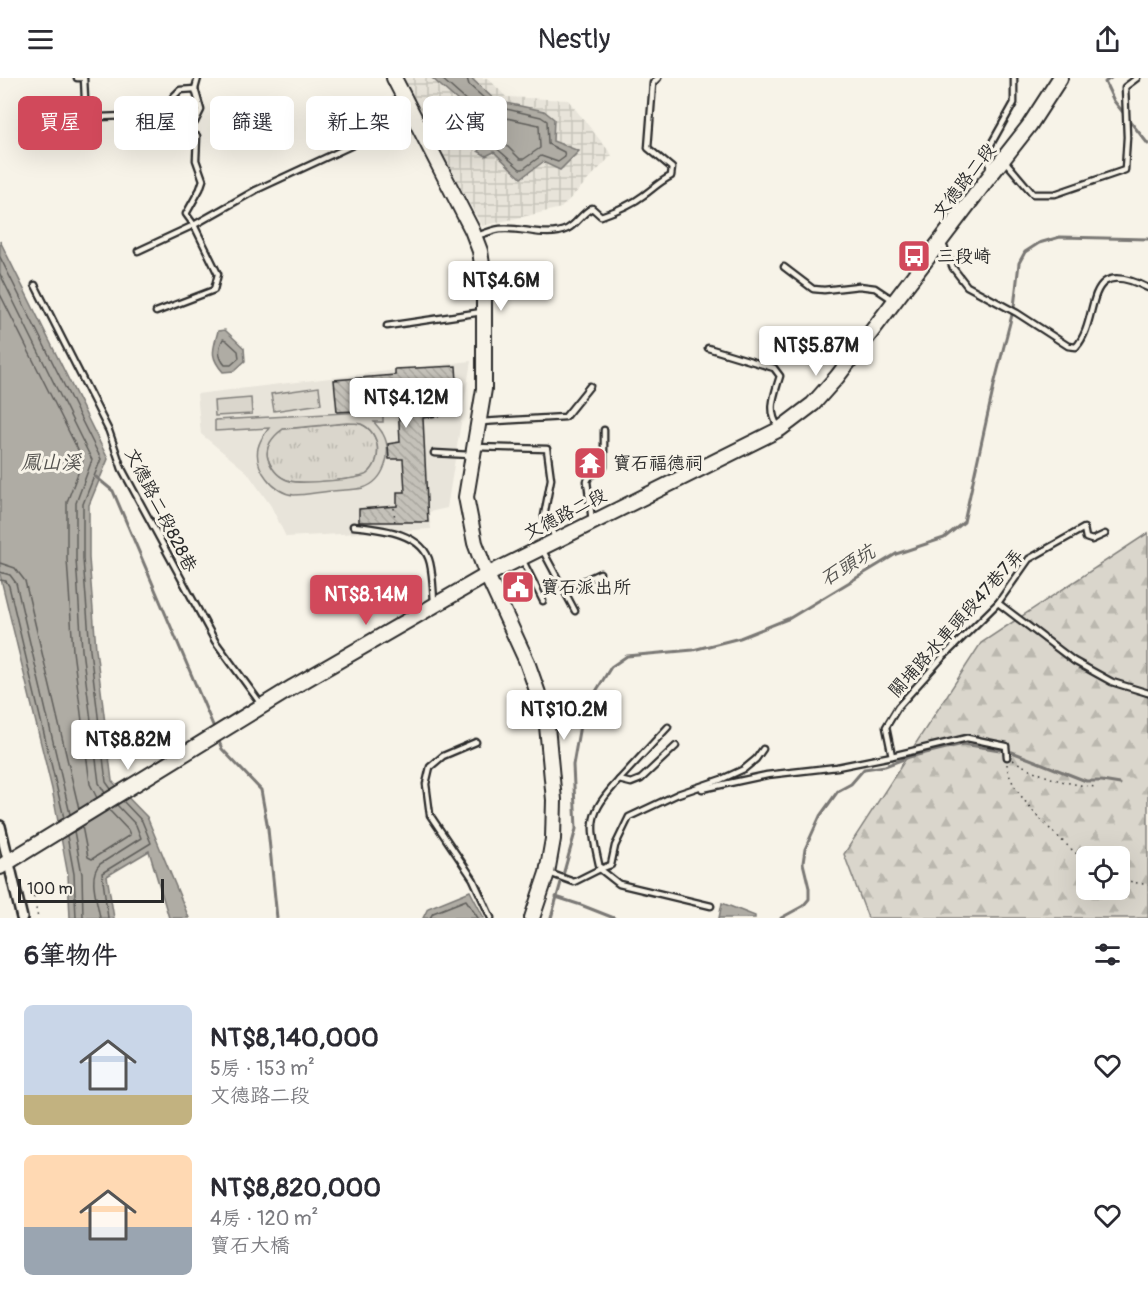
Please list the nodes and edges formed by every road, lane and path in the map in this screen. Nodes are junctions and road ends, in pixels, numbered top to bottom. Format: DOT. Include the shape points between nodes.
graph roads {
  1 [pos="77,78"];
  2 [pos="198,78"];
  3 [pos="394,78"];
  4 [pos="658,78"];
  5 [pos="1014,78"];
  6 [pos="1060,78"];
  7 [pos="1137,78"];
  8 [pos="195,89"];
  9 [pos="197,96"];
  10 [pos="198,100"];
  11 [pos="198,116"];
  12 [pos="414,117"];
  13 [pos="196,150"];
  14 [pos="1004,159"];
  15 [pos="989,177"];
  16 [pos="194,225"];
  17 [pos="475,236"];
  18 [pos="941,240"];
  19 [pos="138,251"];
  20 [pos="784,267"];
  21 [pos="34,285"];
  22 [pos="1148,288"];
  23 [pos="895,302"];
  24 [pos="485,311"];
  25 [pos="156,312"];
  26 [pos="387,326"];
  27 [pos="708,348"];
  28 [pos="590,386"];
  29 [pos="478,422"];
  30 [pos="780,429"];
  31 [pos="604,430"];
  32 [pos="473,451"];
  33 [pos="434,453"];
  34 [pos="394,508"];
  35 [pos="592,520"];
  36 [pos="353,526"];
  37 [pos="1105,534"];
  38 [pos="403,536"];
  39 [pos="556,539"];
  40 [pos="541,546"];
  41 [pos="520,556"];
  42 [pos="600,573"];
  43 [pos="487,574"];
  44 [pos="564,590"];
  45 [pos="543,601"];
  46 [pos="998,603"];
  47 [pos="435,604"];
  48 [pos="575,611"];
  49 [pos="1148,693"];
  50 [pos="263,706"];
  51 [pos="668,727"];
  52 [pos="476,742"];
  53 [pos="676,746"];
  54 [pos="763,749"];
  55 [pos="892,756"];
  56 [pos="1007,757"];
  57 [pos="619,780"];
  58 [pos="1097,787"];
  59 [pos="678,794"];
  60 [pos="0,826"];
  61 [pos="1076,853"];
  62 [pos="5,865"];
  63 [pos="600,869"];
  64 [pos="548,873"];
  65 [pos="1130,881"];
  66 [pos="32,885"];
  67 [pos="1148,885"];
  68 [pos="711,906"];
  69 [pos="22,918"];
  70 [pos="38,918"];
  71 [pos="491,918"];
  72 [pos="532,918"];
  1 -- 8 [label="lane" via="84,78 85,99 100,117 158,119 167,113 180,90"];
  2 -- 8 [label="lane"];
  3 -- 12 [label="main road"];
  4 -- 17 [label="lane" via="653,83 648,148 672,168 671,176 617,211 601,216 592,208 565,230 501,228"];
  5 -- 15 [label="lane" via="1014,103 990,146"];
  6 -- 14 [label="main road, 文德路二段"];
  7 -- 14 [label="lane" via="1125,87 1125,170 1055,194 1033,194"];
  8 -- 9 [label="lane"];
  10 -- 11 [label="lane"];
  12 -- 16 [label="lane" via="255,190"];
  12 -- 17 [label="main road"];
  13 -- 16 [label="lane" via="202,180 186,214"];
  14 -- 15 [label="main road, 文德路二段"];
  15 -- 18 [label="main road, 文德路二段"];
  16 -- 19 [label="lane"];
  16 -- 25 [label="lane" via="218,274 214,290"];
  17 -- 24 [label="main road" via="484,278"];
  18 -- 22 [label="lane" via="953,268 967,286 1068,346 1076,347 1082,340 1101,285 1119,279"];
  18 -- 23 [label="main road, 文德路二段"];
  20 -- 23 [label="lane" via="813,289 875,288"];
  21 -- 50 [label="lane, 文德路二段828巷" via="109,431 122,470 215,641"];
  23 -- 30 [label="main road, 文德路二段" via="813,404"];
  24 -- 26 [label="lane"];
  24 -- 29 [label="main road" via="484,389"];
  27 -- 30 [label="lane" via="774,368 780,376 773,419"];
  28 -- 29 [label="lane" via="565,417"];
  29 -- 32 [label="main road"];
  30 -- 35 [label="main road, 文德路二段"];
  31 -- 35 [label="lane" via="603,467 587,481"];
  32 -- 33 [label="lane"];
  32 -- 39 [label="lane" via="547,449 551,479 544,516"];
  32 -- 43 [label="main road" via="466,497 475,543"];
  34 -- 38 [label="path" via="394,525"];
  35 -- 39 [label="main road, 文德路二段"];
  36 -- 38 [label="lane"];
  37 -- 46 [label="lane, 關埔路水車頭段47巷7弄" via="1092,540 1086,538 1084,528 1029,559"];
  38 -- 47 [label="lane" via="427,555"];
  39 -- 40 [label="main road, 文德路二段"];
  40 -- 41 [label="main road, 文德路二段"];
  40 -- 44 [label="lane"];
  41 -- 43 [label="main road, 文德路二段"];
  41 -- 45 [label="lane"];
  42 -- 44 [label="lane"];
  43 -- 47 [label="main road, 文德路二段"];
  43 -- 64 [label="main road" via="527,662 547,726 554,800"];
  44 -- 48 [label="lane"];
  46 -- 49 [label="lane" via="1074,661 1112,682"];
  46 -- 55 [label="lane, 關埔路水車頭段47巷7弄" via="898,707 886,727"];
  47 -- 50 [label="main road, 文德路二段"];
  50 -- 62 [label="main road, 文德路二段"];
  51 -- 57 [label="lane"];
  52 -- 71 [label="lane" via="443,756 430,767 426,784 430,815 473,879"];
  53 -- 57 [label="lane" via="641,779 631,783"];
  54 -- 59 [label="lane" via="744,769"];
  55 -- 56 [label="lane" via="967,738 1006,746"];
  55 -- 59 [label="lane" via="767,775"];
  56 -- 58 [label="path" via="1035,773 1071,785"];
  56 -- 61 [label="path" via="1008,775 1018,792"];
  57 -- 63 [label="lane" via="595,812 592,830"];
  59 -- 63 [label="lane" via="629,817 611,865"];
  60 -- 62 [label="street"];
  62 -- 69 [label="street"];
  63 -- 64 [label="lane" via="574,882"];
  63 -- 68 [label="lane" via="620,884"];
  64 -- 72 [label="main road"];
  65 -- 67 [label="path"];
  66 -- 70 [label="path"];
}
